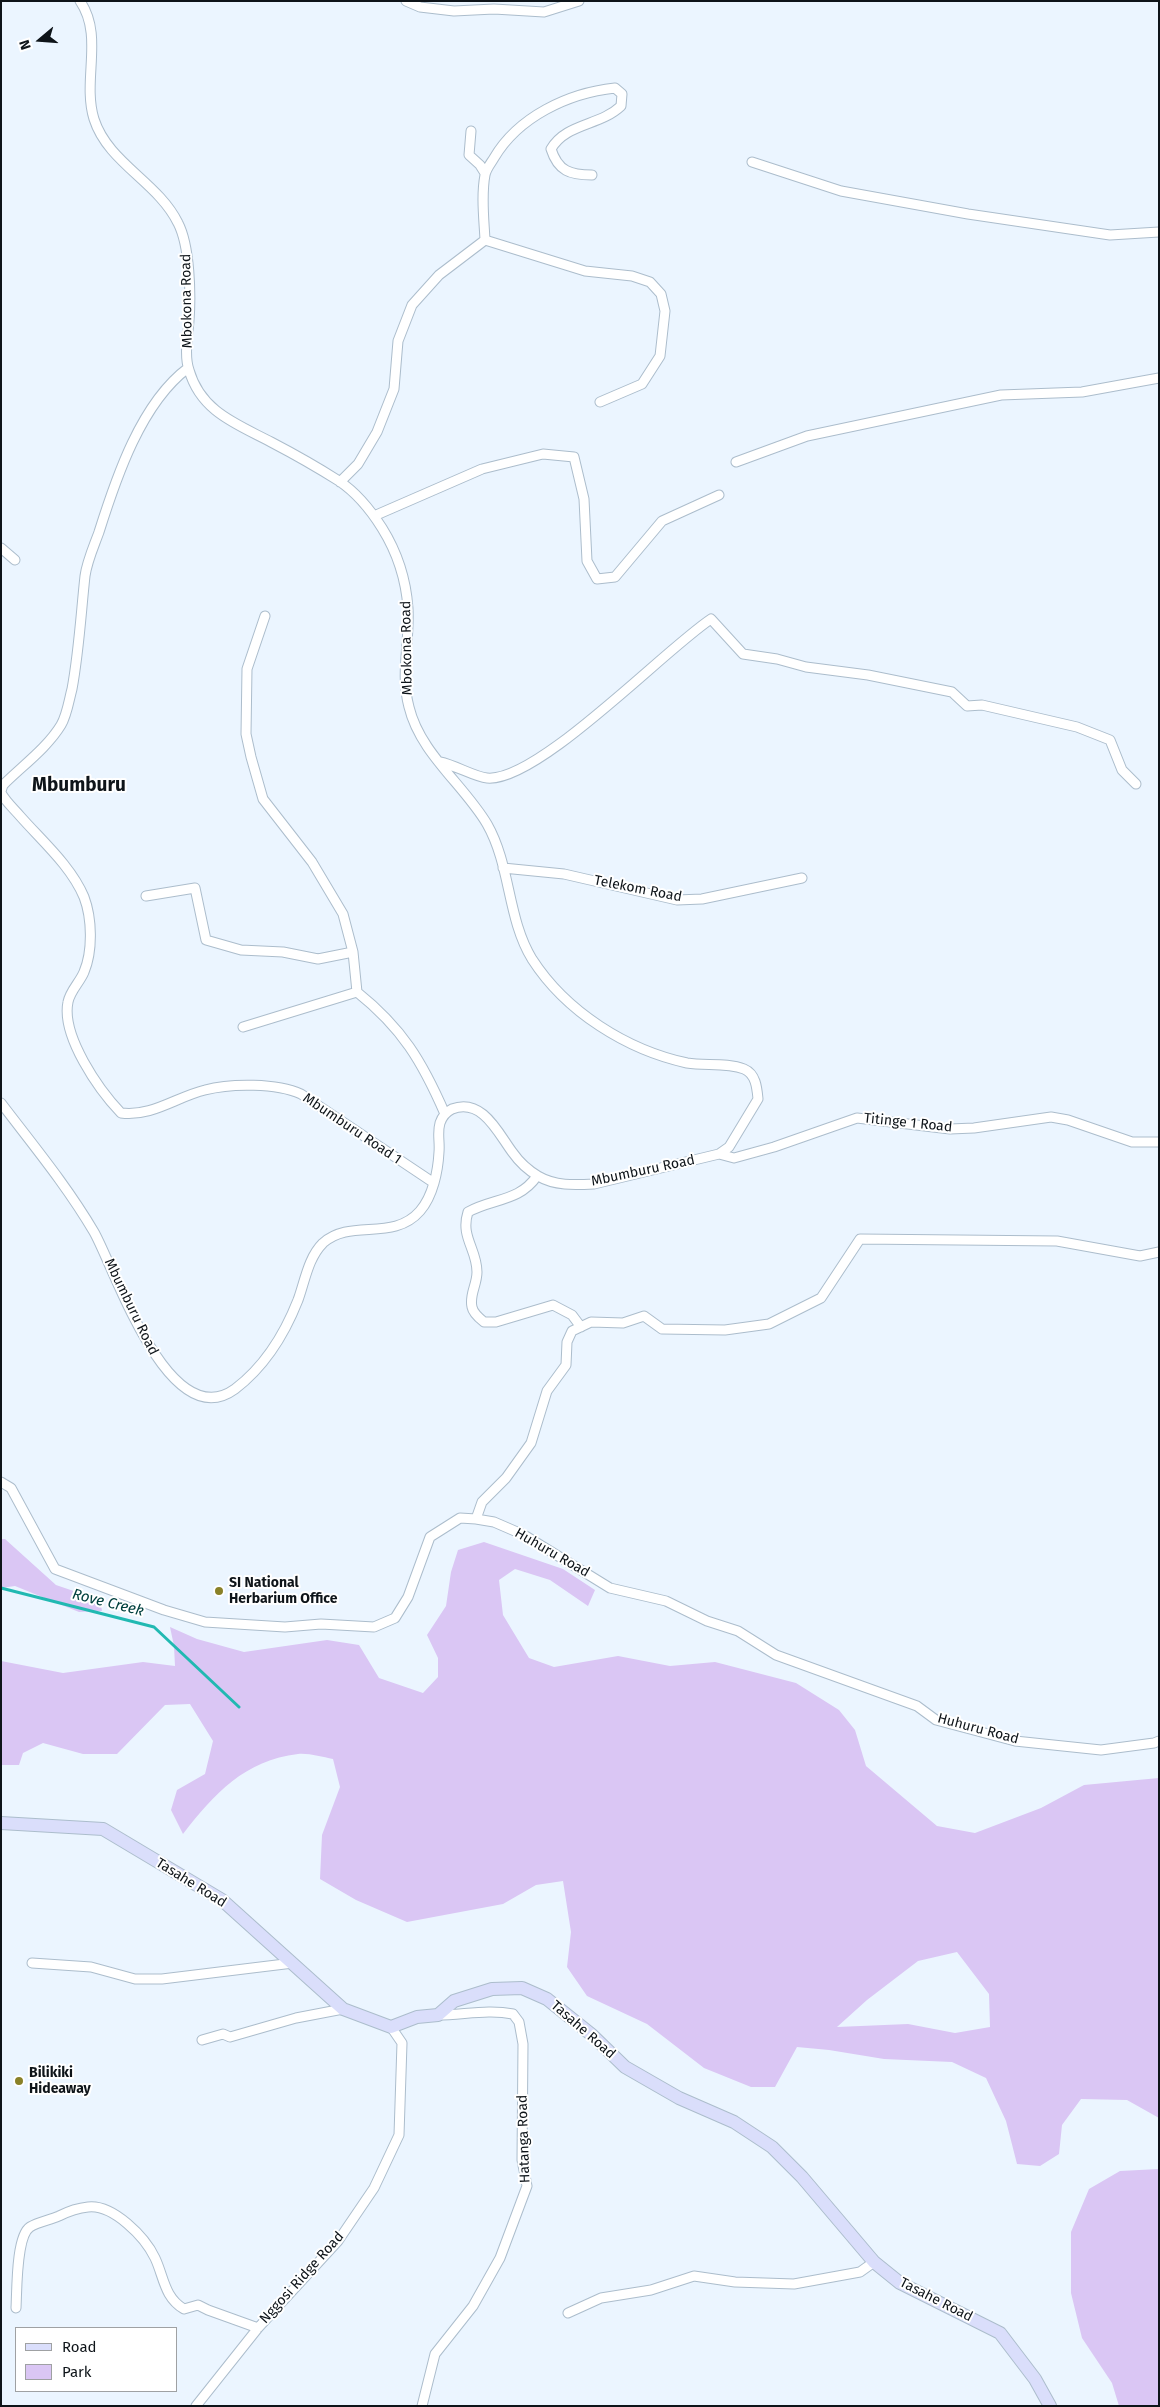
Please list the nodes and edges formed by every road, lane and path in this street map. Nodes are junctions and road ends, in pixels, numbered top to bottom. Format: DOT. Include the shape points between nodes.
graph roads {
  1 [pos="80,1"];
  2 [pos="406,1"];
  3 [pos="579,1"];
  4 [pos="472,131"];
  5 [pos="752,162"];
  6 [pos="485,173"];
  7 [pos="592,174"];
  8 [pos="1159,232"];
  9 [pos="485,240"];
  10 [pos="188,368"];
  11 [pos="1159,378"];
  12 [pos="600,402"];
  13 [pos="736,462"];
  14 [pos="340,482"];
  15 [pos="718,495"];
  16 [pos="374,516"];
  17 [pos="1,548"];
  18 [pos="15,560"];
  19 [pos="265,616"];
  20 [pos="440,762"];
  21 [pos="1136,784"];
  22 [pos="2,795"];
  23 [pos="503,868"];
  24 [pos="802,878"];
  25 [pos="146,896"];
  26 [pos="353,952"];
  27 [pos="357,992"];
  28 [pos="243,1027"];
  29 [pos="1,1103"];
  30 [pos="445,1114"];
  31 [pos="1159,1142"];
  32 [pos="719,1154"];
  33 [pos="537,1176"];
  34 [pos="434,1183"];
  35 [pos="1159,1252"];
  36 [pos="581,1327"];
  37 [pos="1,1482"];
  38 [pos="476,1519"];
  39 [pos="1159,1741"];
  40 [pos="1,1823"];
  41 [pos="32,1963"];
  42 [pos="293,1963"];
  43 [pos="343,2009"];
  44 [pos="438,2015"];
  45 [pos="391,2027"];
  46 [pos="202,2040"];
  47 [pos="874,2262"];
  48 [pos="16,2308"];
  49 [pos="568,2312"];
  50 [pos="258,2328"];
  51 [pos="196,2406"];
  52 [pos="422,2406"];
  53 [pos="1050,2406"];
  1 -- 10 [label="street, Mbokona Road" via="90,14 93,39 90,90 94,118 101,135 169,208 184,237 190,316"];
  2 -- 3 [label="street" via="420,7 454,11 544,12"];
  4 -- 6 [label="street" via="469,155"];
  5 -- 8 [label="street" via="841,191 968,214 1110,235"];
  6 -- 7 [label="street" via="502,145 526,122 558,103 615,88 622,94 621,106 612,115 558,138 551,150 555,161 568,172"];
  6 -- 9 [label="street"];
  9 -- 12 [label="street" via="585,271 632,276 650,282 661,294 665,311 660,356 642,384"];
  9 -- 14 [label="street" via="439,275 412,305 398,341 394,389 377,432 358,464"];
  10 -- 14 [label="street, Mbokona Road" via="196,387 225,419"];
  10 -- 22 [label="street" via="173,379 159,396 132,445 110,497 86,573 76,665 62,724 3,785"];
  11 -- 13 [label="street" via="1082,392 1001,396 807,436"];
  14 -- 16 [label="street, Mbokona Road" via="360,497"];
  15 -- 16 [label="street" via="662,521 615,576 598,579 587,561 584,499 574,457 543,454 482,469"];
  16 -- 20 [label="street, Mbokona Road" via="397,556 404,582 408,609 405,681 408,706 419,731"];
  17 -- 18 [label="street"];
  19 -- 26 [label="street" via="248,669 246,734 251,758 263,799 312,862 343,914"];
  20 -- 21 [label="street" via="488,778 514,772 550,752 711,619 743,654 952,692 968,706 982,705 1077,727 1110,740 1122,770"];
  20 -- 23 [label="street, Mbokona Road" via="488,826"];
  22 -- 34 [label="street, Mbumburu Road 1" via="64,865 84,897 90,947 84,972 68,1003 69,1029 78,1051 120,1114 151,1111 205,1090 236,1085 282,1087 301,1094"];
  23 -- 24 [label="street, Telekom Road" via="564,874 677,900 702,899"];
  23 -- 32 [label="street, Mbokona Road" via="522,939 532,959 586,1016 632,1045 662,1057 692,1064 741,1068 749,1072 754,1079 758,1099 729,1147"];
  25 -- 26 [label="street" via="195,888 206,940 241,950 283,952 318,959"];
  26 -- 27 [label="street"];
  27 -- 28 [label="street"];
  27 -- 30 [label="street" via="382,1012 408,1044 429,1077"];
  29 -- 34 [label="street, Mbumburu Road" via="53,1171 93,1231 150,1351 180,1384 207,1396 232,1391 279,1340 322,1244 348,1231 387,1229 405,1223 420,1211"];
  30 -- 33 [label="street, Mbumburu Road" via="462,1107 473,1109 496,1126 522,1165"];
  30 -- 34 [label="street, Mbumburu Road" via="439,1129"];
  31 -- 32 [label="street, Titinge 1 Road" via="1132,1142 1051,1117 950,1129 857,1118 734,1158"];
  32 -- 33 [label="street, Mbumburu Road" via="594,1184 549,1182"];
  33 -- 36 [label="street" via="518,1195 481,1204 468,1212 464,1222 466,1238 477,1271 470,1298 472,1310 484,1322 496,1322 553,1305 572,1315"];
  35 -- 36 [label="street" via="1140,1256 1057,1241 860,1239 822,1298 769,1324 726,1330 662,1329 644,1316 623,1323 591,1322"];
  36 -- 38 [label="street" via="572,1331 567,1342 566,1365 547,1391 531,1443 506,1478 482,1502"];
  37 -- 38 [label="street, Huhuru Road" via="11,1488 55,1569 205,1622 285,1627 321,1624 374,1627 395,1618 408,1598 430,1536 460,1518"];
  38 -- 39 [label="street, Huhuru Road" via="494,1522 524,1534 610,1588 666,1601 706,1621 738,1631 776,1655 916,1706 936,1720 1015,1741 1101,1750"];
  40 -- 42 [label="street, Tasahe Road" via="103,1829 222,1900"];
  41 -- 42 [label="street" via="91,1967 135,1979 162,1979"];
  42 -- 43 [label="street, Tasahe Road"];
  43 -- 45 [label="street, Tasahe Road"];
  43 -- 46 [label="street" via="296,2018 230,2037 223,2034"];
  44 -- 45 [label="street, Tasahe Road" via="417,2017"];
  44 -- 47 [label="street, Tasahe Road" via="454,2001 492,1989 522,1988 547,1998 625,2067 679,2098 734,2122 772,2147 802,2177"];
  44 -- 52 [label="street, Hatanga Road" via="494,2010 513,2014 519,2022 523,2044 522,2160 527,2186 500,2258 473,2306 435,2354"];
  45 -- 50 [label="street, Nggosi Ridge Road" via="402,2043 399,2136 374,2188 338,2241"];
  47 -- 49 [label="street" via="860,2272 794,2284 735,2282 694,2276 651,2290 601,2298"];
  47 -- 53 [label="street, Tasahe Road" via="900,2283 1000,2333 1035,2379"];
  48 -- 50 [label="street" via="22,2237 29,2228 89,2207 108,2210 138,2232 155,2258 164,2288 176,2304 184,2309 198,2305"];
  50 -- 51 [label="street, Nggosi Ridge Road"];
}
